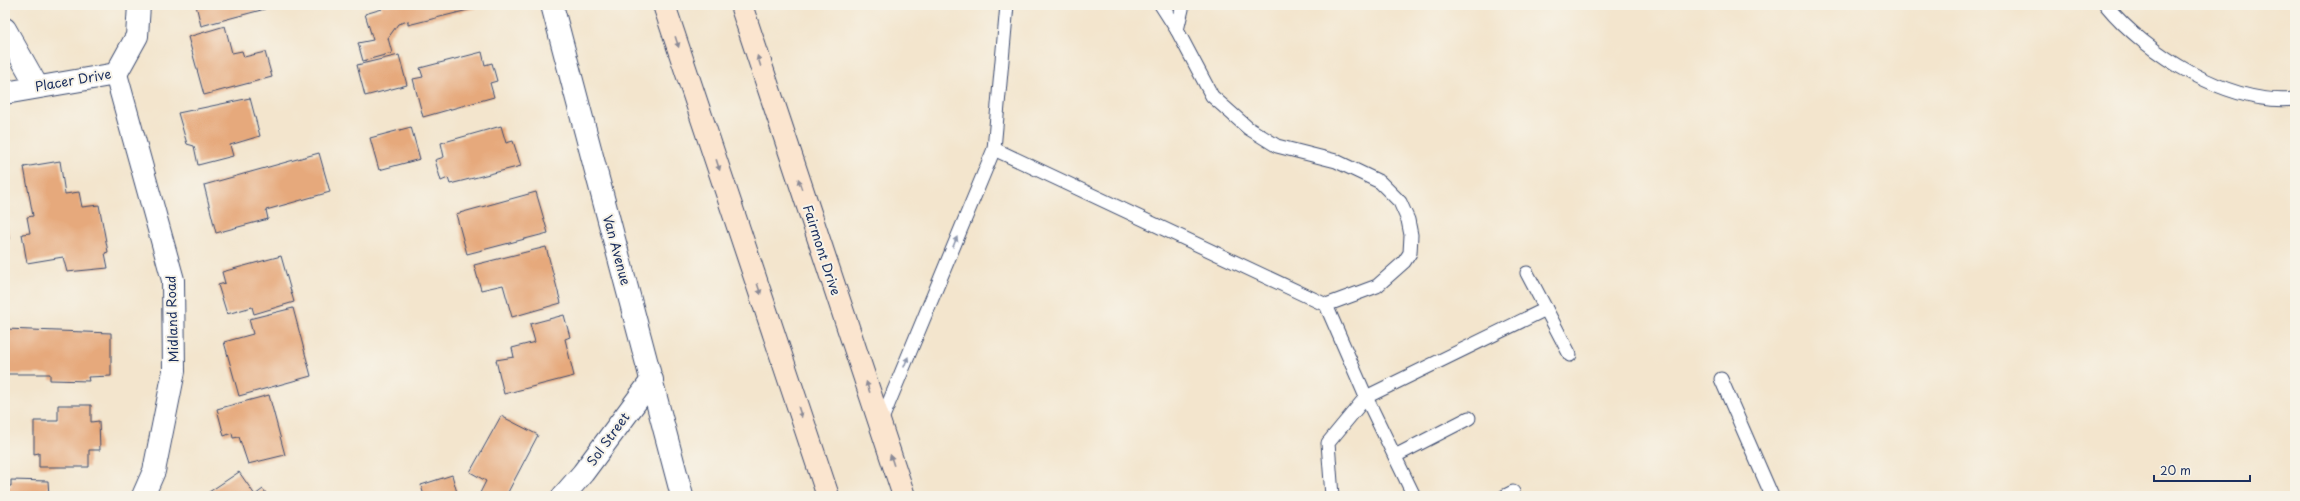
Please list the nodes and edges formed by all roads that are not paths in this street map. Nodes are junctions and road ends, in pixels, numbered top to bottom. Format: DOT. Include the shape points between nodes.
graph roads {
  1 [pos="139,5"];
  2 [pos="552,5"];
  3 [pos="664,5"];
  4 [pos="741,5"];
  5 [pos="1007,5"];
  6 [pos="1161,5"];
  7 [pos="1182,5"];
  8 [pos="2106,5"];
  9 [pos="5,29"];
  10 [pos="1177,30"];
  11 [pos="116,74"];
  12 [pos="37,86"];
  13 [pos="5,92"];
  14 [pos="2295,99"];
  15 [pos="994,149"];
  16 [pos="1528,273"];
  17 [pos="1326,305"];
  18 [pos="1546,309"];
  19 [pos="1570,355"];
  20 [pos="652,380"];
  21 [pos="1721,380"];
  22 [pos="1366,396"];
  23 [pos="1469,418"];
  24 [pos="880,424"];
  25 [pos="1395,456"];
  26 [pos="143,496"];
  27 [pos="564,496"];
  28 [pos="682,496"];
  29 [pos="828,496"];
  30 [pos="904,496"];
  31 [pos="1332,496"];
  32 [pos="1414,496"];
  33 [pos="1772,496"];
  1 -- 11 [label="street, Placer Drive" via="137,36"];
  2 -- 20 [label="street, Van Avenue"];
  3 -- 29 [label="main road, one-way"];
  24 -- 4 [label="main road, Fairmont Drive, one-way"];
  5 -- 15 [label="lane"];
  6 -- 10 [label="lane"];
  7 -- 10 [label="lane"];
  8 -- 14 [label="lane" via="2118,20 2167,60 2222,88 2281,101"];
  9 -- 12 [label="street"];
  10 -- 17 [label="lane" via="1212,96 1248,128 1277,146 1336,161 1380,182 1400,202 1411,235 1410,253 1404,262 1377,286"];
  11 -- 12 [label="street, Placer Drive"];
  11 -- 26 [label="street, Midland Road" via="173,280 174,372 154,471"];
  12 -- 13 [label="street, Placer Drive"];
  15 -- 17 [label="lane"];
  24 -- 15 [label="lane, one-way"];
  16 -- 18 [label="lane"];
  17 -- 22 [label="lane"];
  18 -- 19 [label="lane"];
  18 -- 22 [label="lane"];
  20 -- 27 [label="street, Sol Street"];
  20 -- 28 [label="street, Van Avenue"];
  21 -- 33 [label="lane"];
  22 -- 25 [label="lane"];
  22 -- 31 [label="lane" via="1328,443"];
  23 -- 25 [label="lane"];
  30 -- 24 [label="main road, Fairmont Drive, one-way"];
  25 -- 32 [label="lane"];
}
